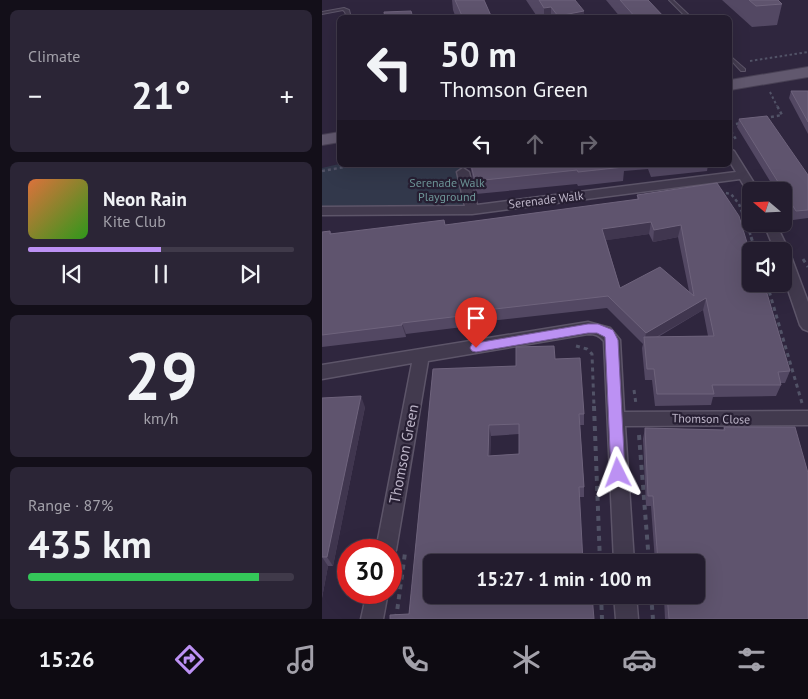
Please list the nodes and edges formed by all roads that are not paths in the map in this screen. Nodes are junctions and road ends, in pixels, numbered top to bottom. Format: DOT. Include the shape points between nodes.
graph roads {
  1 [pos="671,0"];
  2 [pos="322,12"];
  3 [pos="348,15"];
  4 [pos="687,15"];
  5 [pos="808,60"];
  6 [pos="736,69"];
  7 [pos="808,72"];
  8 [pos="732,85"];
  9 [pos="337,138"];
  10 [pos="322,140"];
  11 [pos="337,151"];
  12 [pos="322,153"];
  13 [pos="732,156"];
  14 [pos="463,172"];
  15 [pos="743,175"];
  16 [pos="747,182"];
  17 [pos="472,210"];
  18 [pos="322,211"];
  19 [pos="792,279"];
  20 [pos="808,325"];
  21 [pos="421,357"];
  22 [pos="322,372"];
  23 [pos="807,418"];
  24 [pos="615,419"];
  25 [pos="388,539"];
  26 [pos="623,554"];
  27 [pos="375,604"];
  28 [pos="626,604"];
  29 [pos="372,619"];
  30 [pos="627,619"];
  1 -- 4 [label="lane"];
  2 -- 3 [label="lane" via="344,9"];
  5 -- 6 [label="main road"];
  7 -- 8 [label="main road"];
  9 -- 10 [label="main road"];
  11 -- 12 [label="main road"];
  13 -- 15 [label="street"];
  14 -- 17 [label="street"];
  15 -- 16 [label="street"];
  15 -- 17 [label="street, Serenade Walk"];
  17 -- 18 [label="street, Serenade Walk"];
  19 -- 20 [label="street"];
  21 -- 22 [label="street"];
  21 -- 24 [label="street" via="588,328 604,330 612,340"];
  21 -- 25 [label="street, Thomson Green"];
  23 -- 24 [label="street, Thomson Close"];
  24 -- 26 [label="street"];
  27 -- 29 [label="street"];
  28 -- 30 [label="street"];
}
